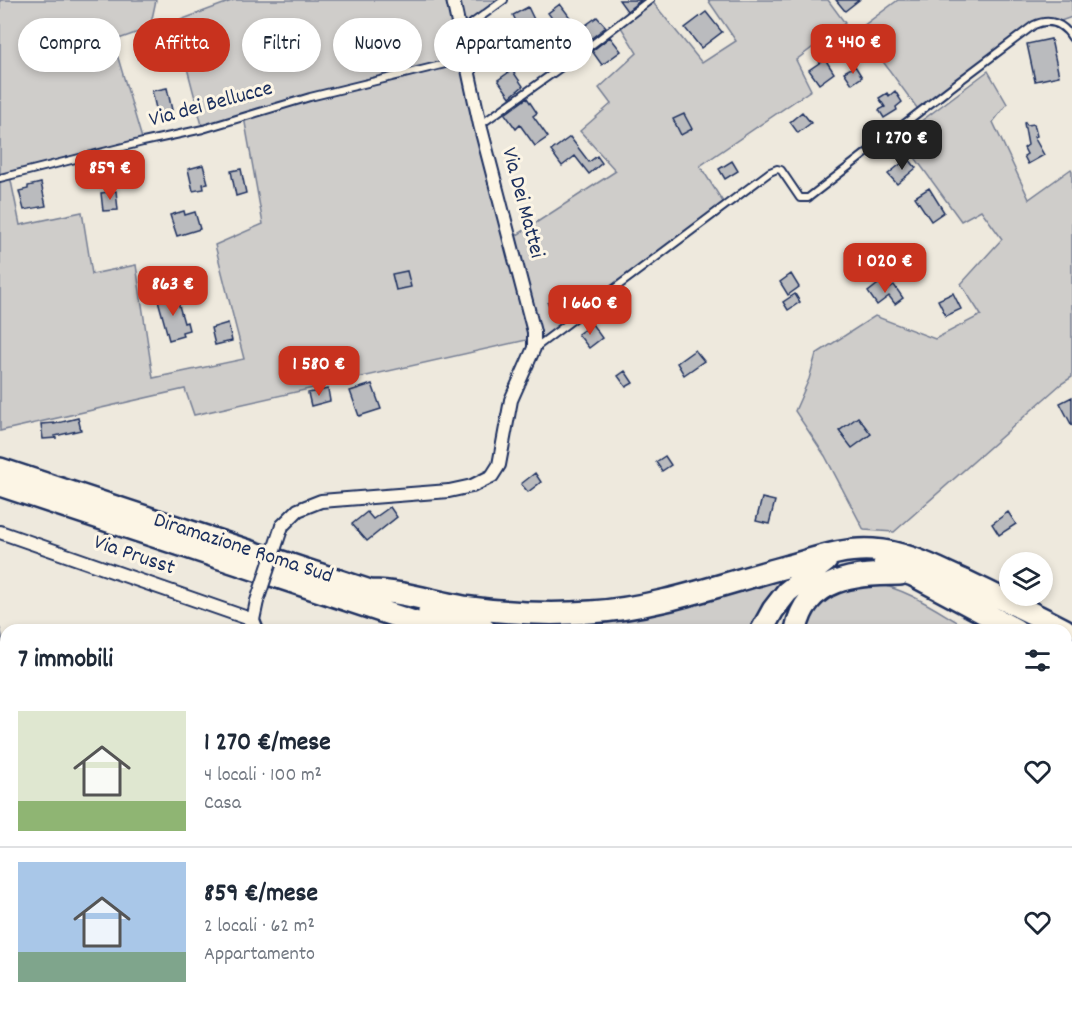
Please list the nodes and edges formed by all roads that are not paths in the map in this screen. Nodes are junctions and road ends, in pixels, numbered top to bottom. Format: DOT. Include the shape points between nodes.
graph roads {
  1 [pos="453,0"];
  2 [pos="504,0"];
  3 [pos="650,0"];
  4 [pos="457,18"];
  5 [pos="479,18"];
  6 [pos="1072,38"];
  7 [pos="434,67"];
  8 [pos="469,72"];
  9 [pos="480,125"];
  10 [pos="0,178"];
  11 [pos="534,348"];
  12 [pos="0,469"];
  13 [pos="0,485"];
  14 [pos="0,532"];
  15 [pos="836,552"];
  16 [pos="816,570"];
  17 [pos="913,574"];
  18 [pos="363,597"];
  19 [pos="252,624"];
  20 [pos="255,624"];
  21 [pos="394,624"];
  22 [pos="424,624"];
  23 [pos="463,624"];
  24 [pos="766,624"];
  25 [pos="798,624"];
  26 [pos="1005,624"];
  27 [pos="1054,624"];
  1 -- 4 [label="street, Via Dei Mattei"];
  2 -- 5 [label="lane"];
  3 -- 9 [label="lane"];
  6 -- 11 [label="lane" via="1055,22 1034,26 808,198 800,198 781,171 773,170"];
  7 -- 10 [label="lane, Via dei Bellucce"];
  8 -- 9 [label="street, Via Dei Mattei"];
  9 -- 11 [label="street, Via Dei Mattei" via="531,321"];
  11 -- 20 [label="street, bridge" via="511,400 499,465 492,476 472,486 448,491 321,501 298,510 282,526 257,601"];
  12 -- 18 [label="highway, Diramazione Roma Sud"];
  13 -- 18 [label="highway, Diramazione Roma Sud"];
  14 -- 19 [label="street, Via Prusst"];
  15 -- 16 [label="highway"];
  15 -- 18 [label="highway" via="656,602 600,612 495,610 393,592"];
  15 -- 27 [label="highway" via="873,550 904,556"];
  16 -- 17 [label="highway" via="870,563"];
  16 -- 24 [label="highway" via="793,586"];
  17 -- 25 [label="highway" via="857,576 831,584 806,605"];
  17 -- 26 [label="highway"];
  18 -- 21 [label="highway"];
  18 -- 22 [label="highway, Diramazione Roma Sud"];
  18 -- 23 [label="highway, Diramazione Roma Sud"];
}
